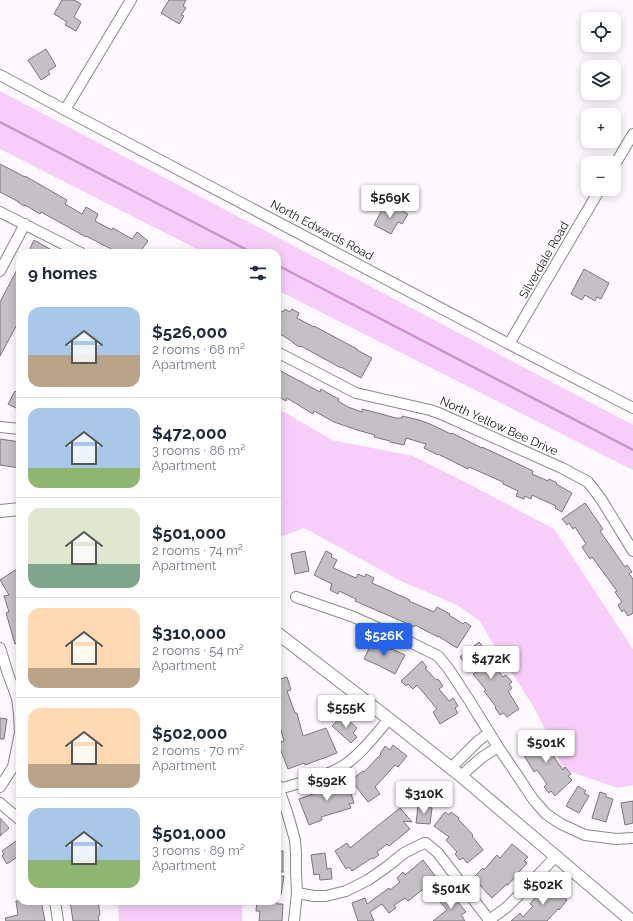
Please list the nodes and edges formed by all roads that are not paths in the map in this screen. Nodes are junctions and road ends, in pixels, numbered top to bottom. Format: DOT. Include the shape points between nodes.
graph roads {
  1 [pos="131,0"];
  2 [pos="0,75"];
  3 [pos="65,110"];
  4 [pos="633,134"];
  5 [pos="620,156"];
  6 [pos="596,196"];
  7 [pos="0,212"];
  8 [pos="25,224"];
  9 [pos="74,249"];
  10 [pos="0,271"];
  11 [pos="509,344"];
  12 [pos="281,354"];
  13 [pos="633,408"];
  14 [pos="0,427"];
  15 [pos="16,429"];
  16 [pos="16,509"];
  17 [pos="0,510"];
  18 [pos="633,551"];
  19 [pos="296,597"];
  20 [pos="281,636"];
  21 [pos="0,648"];
  22 [pos="4,676"];
  23 [pos="16,696"];
  24 [pos="389,719"];
  25 [pos="490,733"];
  26 [pos="498,747"];
  27 [pos="16,752"];
  28 [pos="451,768"];
  29 [pos="461,776"];
  30 [pos="281,785"];
  31 [pos="0,786"];
  32 [pos="281,795"];
  33 [pos="0,803"];
  34 [pos="16,817"];
  35 [pos="633,838"];
  36 [pos="556,856"];
  37 [pos="297,893"];
  38 [pos="56,905"];
  39 [pos="58,921"];
  40 [pos="294,921"];
  41 [pos="488,921"];
  42 [pos="632,921"];
  1 -- 3 [label="street"];
  2 -- 3 [label="street, North Edwards Road"];
  3 -- 11 [label="street, North Edwards Road"];
  4 -- 5 [label="street"];
  6 -- 11 [label="street, Silverdale Road"];
  7 -- 8 [label="street"];
  8 -- 9 [label="street"];
  8 -- 10 [label="street"];
  11 -- 13 [label="street, North Edwards Road"];
  12 -- 18 [label="street, North Yellow Bee Drive" via="356,393 441,414 588,482"];
  14 -- 15 [label="street"];
  16 -- 17 [label="street"];
  19 -- 25 [label="street" via="351,616 438,656"];
  20 -- 24 [label="street"];
  21 -- 22 [label="street"];
  22 -- 23 [label="street"];
  24 -- 28 [label="street"];
  24 -- 30 [label="street" via="346,764 329,773"];
  25 -- 26 [label="street"];
  25 -- 28 [label="street" via="478,741"];
  26 -- 29 [label="street"];
  26 -- 35 [label="street" via="546,814 585,835 616,839"];
  27 -- 31 [label="street" via="13,767"];
  28 -- 29 [label="street"];
  29 -- 36 [label="street"];
  32 -- 37 [label="street" via="295,840"];
  33 -- 34 [label="street"];
  36 -- 41 [label="street" via="512,902"];
  36 -- 42 [label="street"];
  37 -- 40 [label="street"];
  37 -- 41 [label="street" via="326,896 346,891 368,880 404,853 426,843 438,853"];
  38 -- 39 [label="street"];
}
